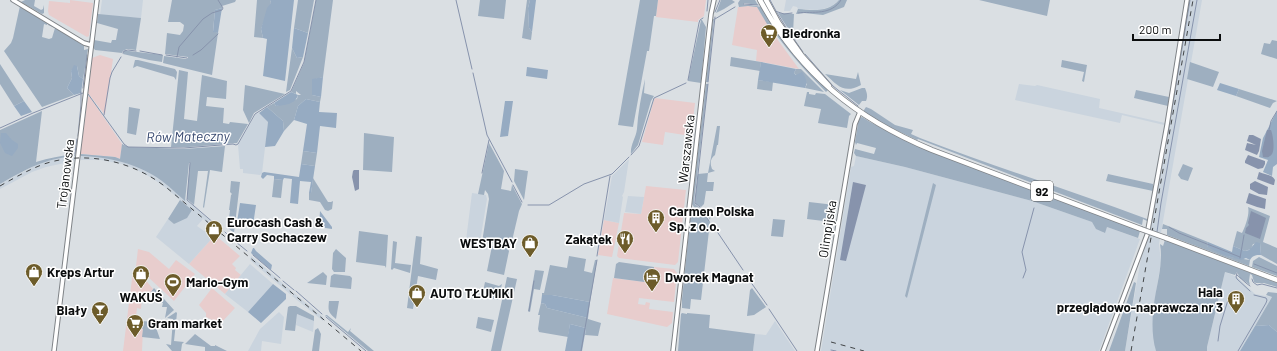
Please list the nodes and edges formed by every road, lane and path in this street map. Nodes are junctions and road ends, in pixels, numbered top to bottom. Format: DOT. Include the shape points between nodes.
graph roads {
  1 [pos="14,0"];
  2 [pos="97,0"];
  3 [pos="714,0"];
  4 [pos="760,0"];
  5 [pos="766,0"];
  6 [pos="1187,0"];
  7 [pos="91,45"];
  8 [pos="831,89"];
  9 [pos="860,112"];
  10 [pos="1277,280"];
  11 [pos="54,351"];
  12 [pos="674,351"];
  13 [pos="817,351"];
  14 [pos="1104,351"];
  1 -- 7 [label="street"];
  2 -- 7 [label="street, Trojanowska"];
  3 -- 12 [label="street, Warszawska"];
  4 -- 8 [label="main road, 92" via="794,51"];
  5 -- 8 [label="main road, 92" via="802,56"];
  6 -- 14 [label="street" via="1146,235"];
  7 -- 11 [label="street, Trojanowska"];
  8 -- 9 [label="main road, 92"];
  9 -- 10 [label="main road, 92, bridge" via="923,146"];
  9 -- 13 [label="street, Olimpijska" via="855,124"];
}
